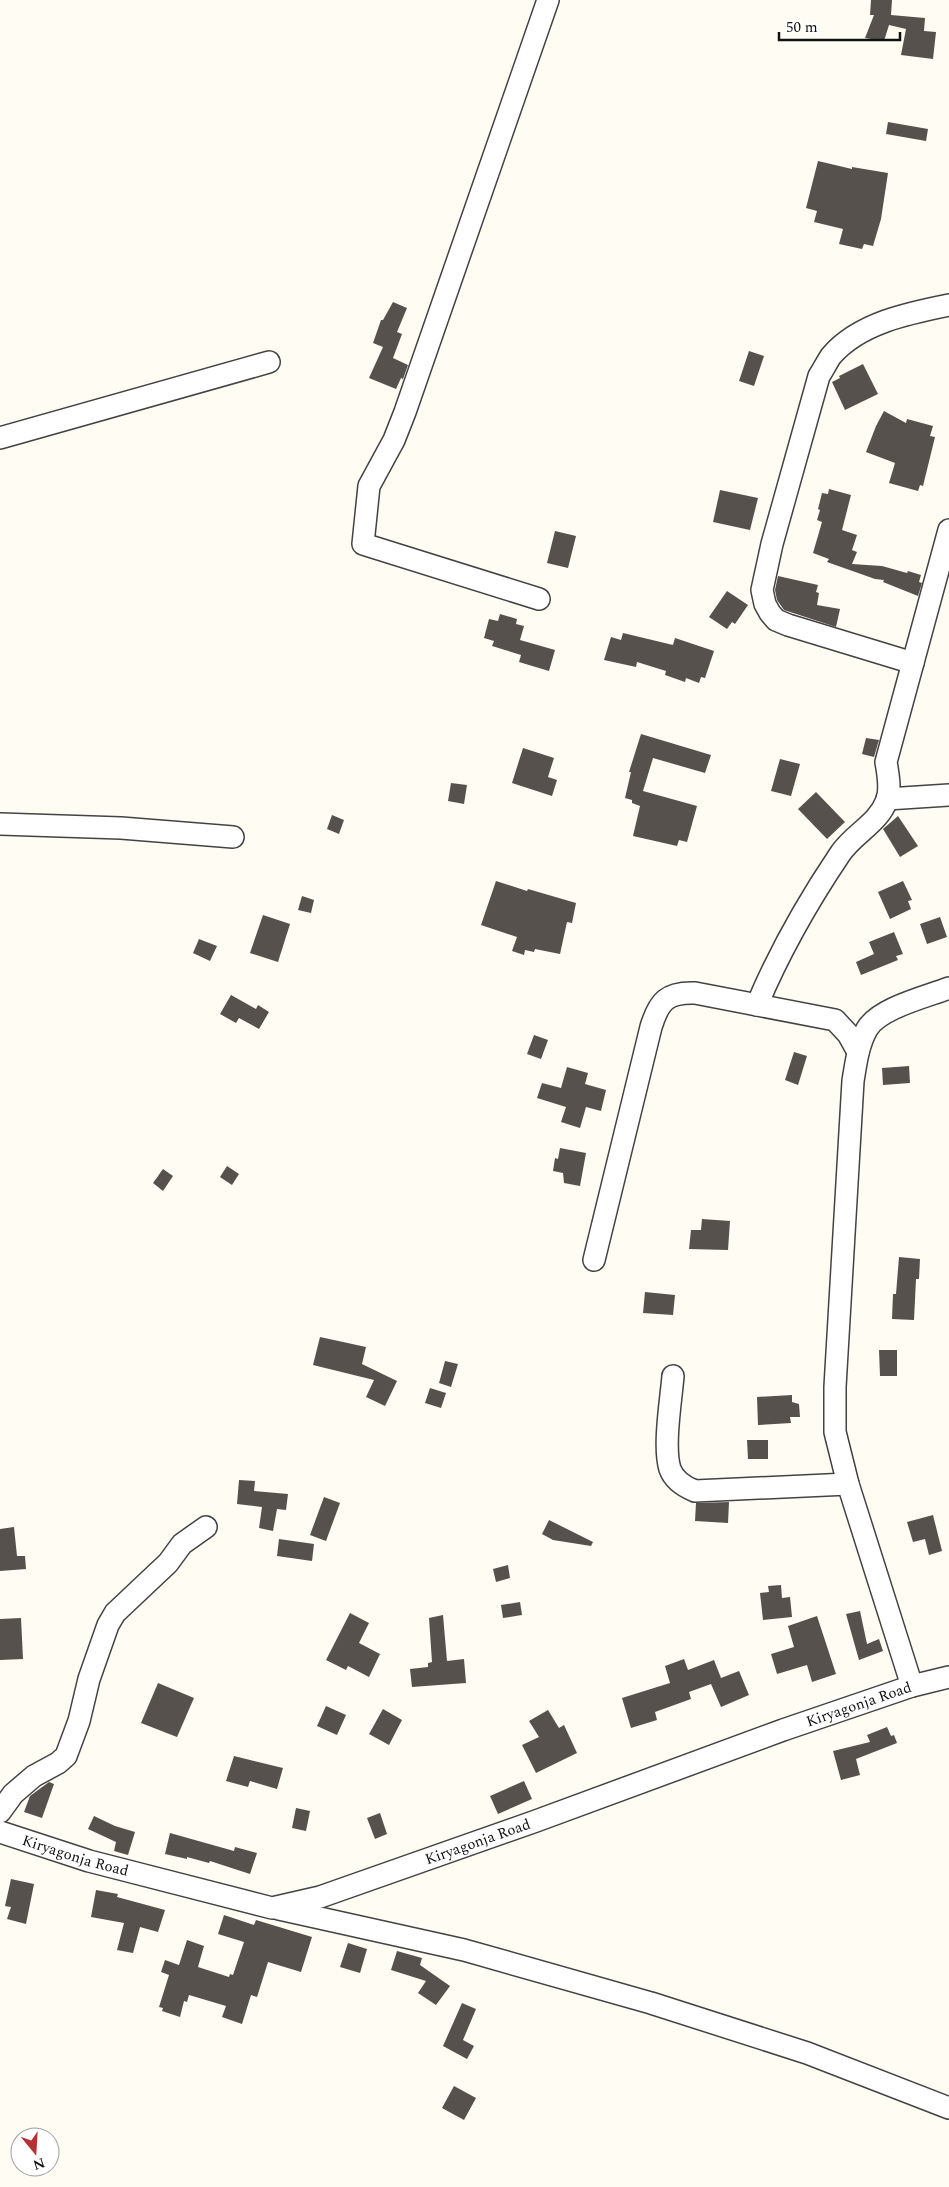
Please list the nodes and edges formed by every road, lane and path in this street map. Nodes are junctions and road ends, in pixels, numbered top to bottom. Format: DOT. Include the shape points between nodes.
graph roads {
  1 [pos="548,0"];
  2 [pos="949,305"];
  3 [pos="270,362"];
  4 [pos="0,438"];
  5 [pos="949,530"];
  6 [pos="539,599"];
  7 [pos="913,663"];
  8 [pos="949,795"];
  9 [pos="887,799"];
  10 [pos="0,824"];
  11 [pos="233,837"];
  12 [pos="949,988"];
  13 [pos="757,1005"];
  14 [pos="858,1052"];
  15 [pos="594,1260"];
  16 [pos="673,1376"];
  17 [pos="848,1484"];
  18 [pos="206,1527"];
  19 [pos="949,1677"];
  20 [pos="912,1686"];
  21 [pos="0,1812"];
  22 [pos="0,1832"];
  23 [pos="272,1908"];
  24 [pos="949,2108"];
  1 -- 6 [label="street" via="405,412 369,486 363,544"];
  2 -- 7 [label="street" via="878,325 850,339 831,357 819,376 762,590 765,604 776,620"];
  3 -- 4 [label="street"];
  5 -- 7 [label="street"];
  7 -- 9 [label="street" via="886,762 889,780"];
  8 -- 9 [label="street"];
  9 -- 13 [label="street" via="866,829 841,852 772,968"];
  10 -- 11 [label="street" via="122,828"];
  12 -- 14 [label="street" via="882,1014 868,1028"];
  13 -- 14 [label="street" via="835,1020"];
  13 -- 15 [label="street" via="680,993 657,1008"];
  14 -- 17 [label="street" via="853,1081 835,1387 834,1432"];
  16 -- 17 [label="street" via="668,1452 670,1470 685,1487 695,1491"];
  17 -- 20 [label="street"];
  18 -- 21 [label="street" via="182,1544 168,1563 116,1612 108,1625 89,1679 66,1756 34,1776 13,1794"];
  19 -- 20 [label="street, Kiryagonja Road"];
  20 -- 23 [label="street, Kiryagonja Road" via="320,1897"];
  22 -- 23 [label="street, Kiryagonja Road" via="90,1861"];
  23 -- 24 [label="street" via="464,1950 651,2003 807,2053"];
}
